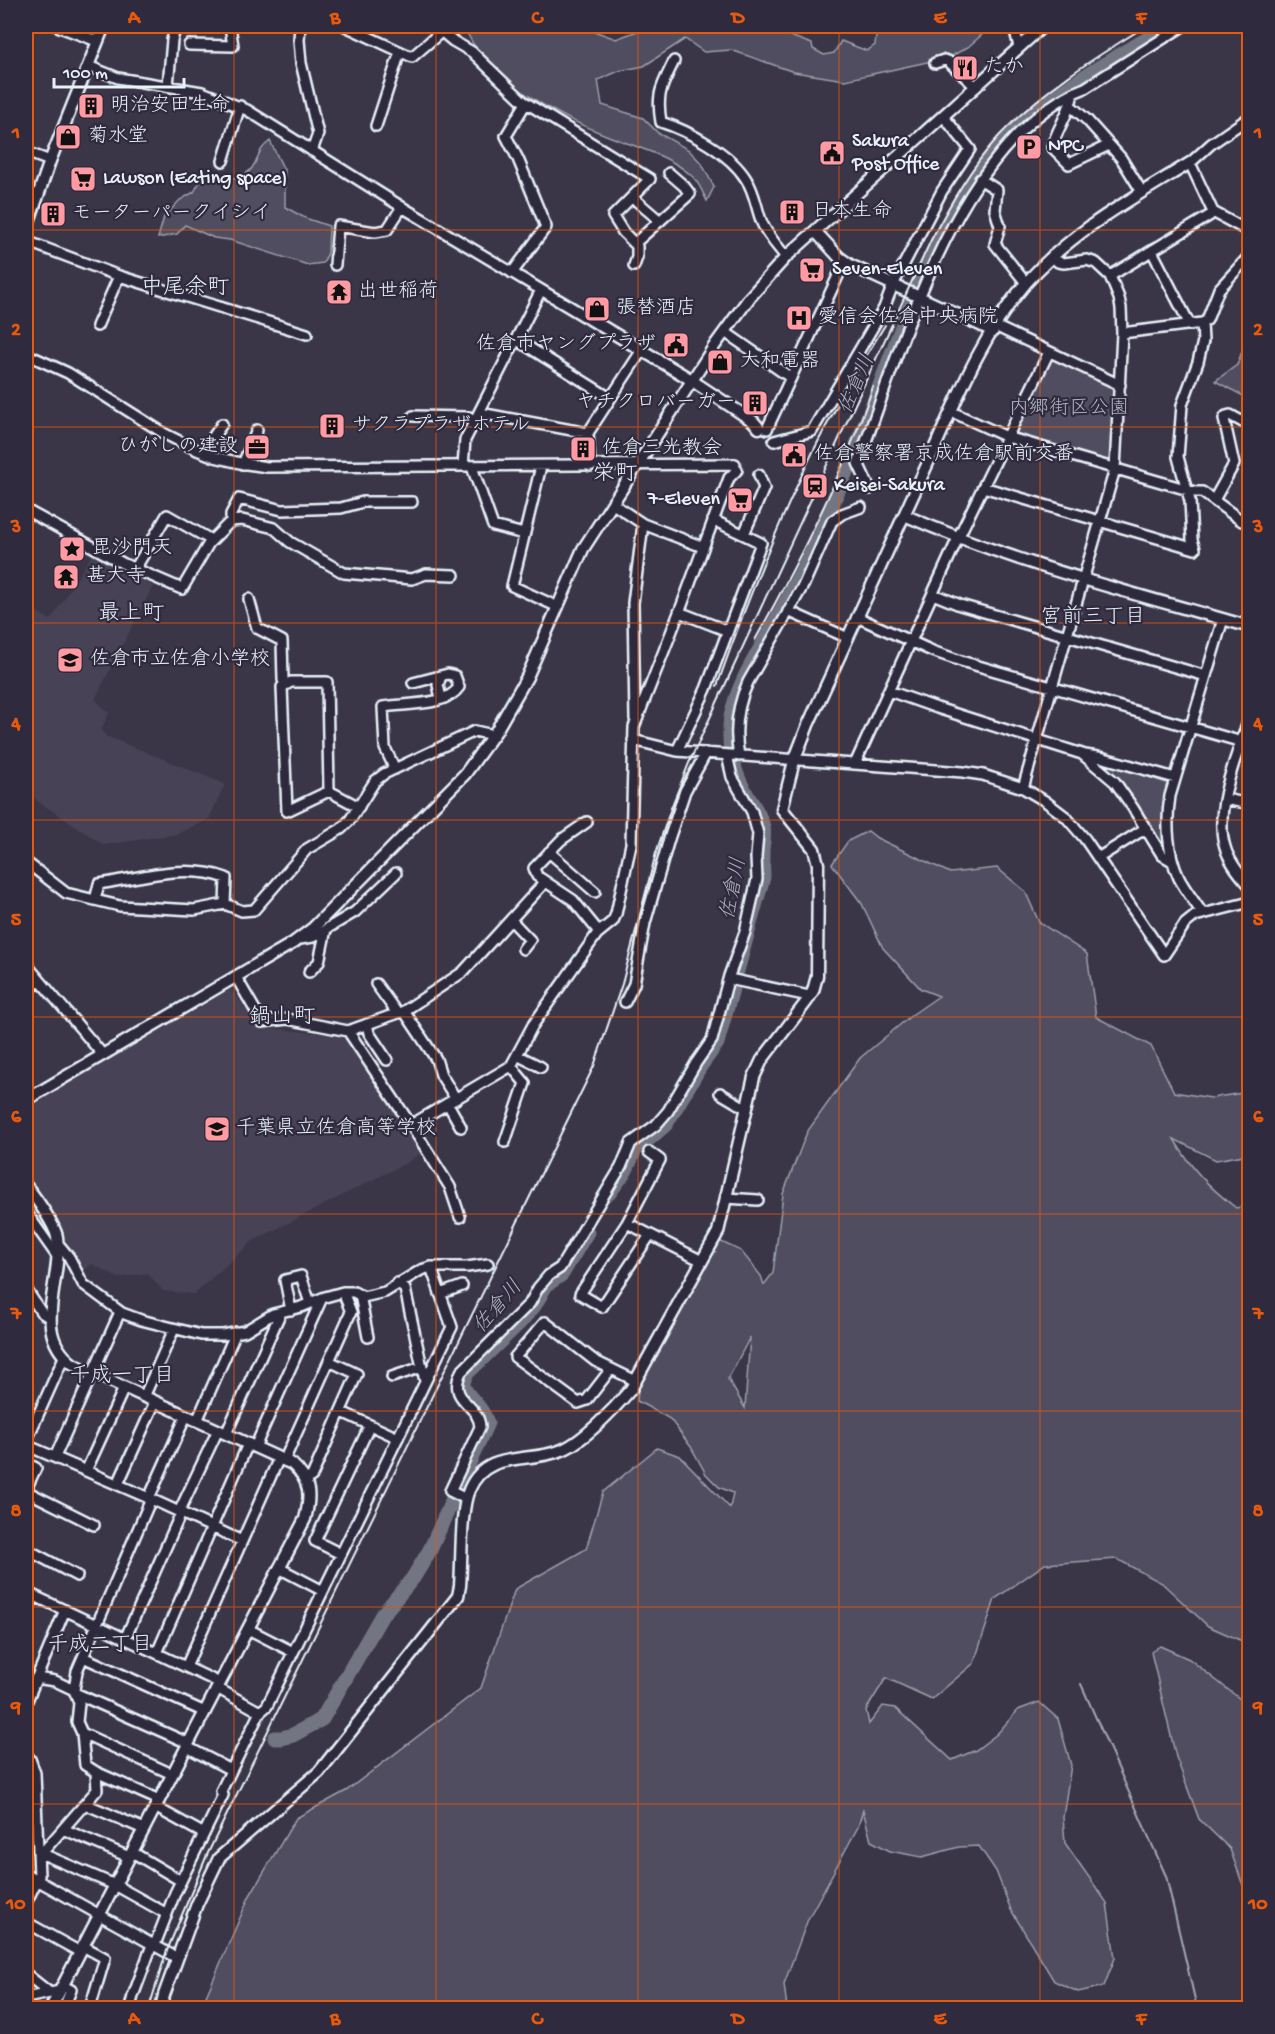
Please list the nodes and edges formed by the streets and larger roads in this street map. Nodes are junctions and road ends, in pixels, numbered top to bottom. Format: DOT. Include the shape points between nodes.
graph roads {
  1 [pos="57,26"];
  2 [pos="104,26"];
  3 [pos="176,26"];
  4 [pos="230,26"];
  5 [pos="300,26"];
  6 [pos="345,26"];
  7 [pos="1017,26"];
  8 [pos="1043,26"];
  9 [pos="1183,26"];
  10 [pos="438,28"];
  11 [pos="97,41"];
  12 [pos="189,45"];
  13 [pos="1019,47"];
  14 [pos="400,52"];
  15 [pos="674,61"];
  16 [pos="935,63"];
  17 [pos="88,66"];
  18 [pos="168,86"];
  19 [pos="976,87"];
  20 [pos="1073,93"];
  21 [pos="526,102"];
  22 [pos="240,106"];
  23 [pos="1071,106"];
  24 [pos="943,117"];
  25 [pos="1250,117"];
  26 [pos="376,126"];
  27 [pos="1109,145"];
  28 [pos="312,151"];
  29 [pos="26,152"];
  30 [pos="50,161"];
  31 [pos="223,161"];
  32 [pos="1190,163"];
  33 [pos="669,173"];
  34 [pos="980,179"];
  35 [pos="1142,192"];
  36 [pos="632,197"];
  37 [pos="402,207"];
  38 [pos="1214,212"];
  39 [pos="660,221"];
  40 [pos="26,230"];
  41 [pos="815,231"];
  42 [pos="1250,232"];
  43 [pos="26,241"];
  44 [pos="635,243"];
  45 [pos="1152,251"];
  46 [pos="1250,255"];
  47 [pos="1052,256"];
  48 [pos="786,257"];
  49 [pos="845,261"];
  50 [pos="335,265"];
  51 [pos="634,266"];
  52 [pos="512,273"];
  53 [pos="119,276"];
  54 [pos="1110,276"];
  55 [pos="1026,283"];
  56 [pos="893,285"];
  57 [pos="541,290"];
  58 [pos="921,296"];
  59 [pos="558,300"];
  60 [pos="1202,323"];
  61 [pos="1190,325"];
  62 [pos="97,326"];
  63 [pos="994,329"];
  64 [pos="725,332"];
  65 [pos="1122,333"];
  66 [pos="307,334"];
  67 [pos="517,340"];
  68 [pos="642,350"];
  69 [pos="1049,352"];
  70 [pos="26,354"];
  71 [pos="790,378"];
  72 [pos="692,381"];
  73 [pos="1120,385"];
  74 [pos="610,398"];
  75 [pos="952,412"];
  76 [pos="480,413"];
  77 [pos="413,416"];
  78 [pos="474,422"];
  79 [pos="222,424"];
  80 [pos="1250,426"];
  81 [pos="763,428"];
  82 [pos="257,430"];
  83 [pos="588,433"];
  84 [pos="1007,437"];
  85 [pos="774,441"];
  86 [pos="202,452"];
  87 [pos="243,464"];
  88 [pos="638,465"];
  89 [pos="467,466"];
  90 [pos="542,466"];
  91 [pos="590,466"];
  92 [pos="1115,469"];
  93 [pos="759,475"];
  94 [pos="983,487"];
  95 [pos="870,489"];
  96 [pos="1186,489"];
  97 [pos="1214,500"];
  98 [pos="412,502"];
  99 [pos="612,504"];
  100 [pos="861,507"];
  101 [pos="26,510"];
  102 [pos="1250,514"];
  103 [pos="904,515"];
  104 [pos="713,520"];
  105 [pos="231,521"];
  106 [pos="1101,521"];
  107 [pos="643,524"];
  108 [pos="524,534"];
  109 [pos="744,534"];
  110 [pos="958,538"];
  111 [pos="211,540"];
  112 [pos="703,547"];
  113 [pos="135,569"];
  114 [pos="454,575"];
  115 [pos="1084,579"];
  116 [pos="933,594"];
  117 [pos="249,599"];
  118 [pos="558,607"];
  119 [pos="788,611"];
  120 [pos="679,612"];
  121 [pos="857,617"];
  122 [pos="1222,619"];
  123 [pos="1250,627"];
  124 [pos="728,631"];
  125 [pos="1067,636"];
  126 [pos="848,638"];
  127 [pos="911,642"];
  128 [pos="441,676"];
  129 [pos="1206,676"];
  130 [pos="413,682"];
  131 [pos="286,685"];
  132 [pos="1052,687"];
  133 [pos="889,691"];
  134 [pos="441,698"];
  135 [pos="1250,716"];
  136 [pos="635,724"];
  137 [pos="1190,727"];
  138 [pos="493,735"];
  139 [pos="633,740"];
  140 [pos="1037,740"];
  141 [pos="1242,742"];
  142 [pos="678,751"];
  143 [pos="706,753"];
  144 [pos="1082,754"];
  145 [pos="727,755"];
  146 [pos="739,756"];
  147 [pos="794,761"];
  148 [pos="855,764"];
  149 [pos="395,769"];
  150 [pos="1175,778"];
  151 [pos="1023,788"];
  152 [pos="329,791"];
  153 [pos="1225,799"];
  154 [pos="1250,804"];
  155 [pos="359,807"];
  156 [pos="587,822"];
  157 [pos="1146,828"];
  158 [pos="549,852"];
  159 [pos="1098,858"];
  160 [pos="1172,861"];
  161 [pos="26,862"];
  162 [pos="396,873"];
  163 [pos="545,882"];
  164 [pos="1250,886"];
  165 [pos="595,892"];
  166 [pos="95,900"];
  167 [pos="1250,902"];
  168 [pos="225,904"];
  169 [pos="1202,913"];
  170 [pos="511,920"];
  171 [pos="326,929"];
  172 [pos="599,932"];
  173 [pos="300,939"];
  174 [pos="523,949"];
  175 [pos="26,964"];
  176 [pos="309,972"];
  177 [pos="236,977"];
  178 [pos="729,979"];
  179 [pos="39,980"];
  180 [pos="376,984"];
  181 [pos="26,993"];
  182 [pos="809,996"];
  183 [pos="625,1002"];
  184 [pos="401,1012"];
  185 [pos="367,1024"];
  186 [pos="348,1031"];
  187 [pos="103,1054"];
  188 [pos="517,1055"];
  189 [pos="387,1060"];
  190 [pos="511,1066"];
  191 [pos="541,1067"];
  192 [pos="720,1093"];
  193 [pos="26,1100"];
  194 [pos="452,1101"];
  195 [pos="747,1109"];
  196 [pos="411,1125"];
  197 [pos="461,1127"];
  198 [pos="505,1142"];
  199 [pos="649,1152"];
  200 [pos="26,1186"];
  201 [pos="726,1198"];
  202 [pos="758,1200"];
  203 [pos="26,1212"];
  204 [pos="460,1217"];
  205 [pos="627,1223"];
  206 [pos="650,1234"];
  207 [pos="57,1251"];
  208 [pos="702,1261"];
  209 [pos="488,1264"];
  210 [pos="431,1267"];
  211 [pos="397,1283"];
  212 [pos="462,1286"];
  213 [pos="26,1291"];
  214 [pos="343,1292"];
  215 [pos="440,1293"];
  216 [pos="360,1295"];
  217 [pos="322,1298"];
  218 [pos="310,1303"];
  219 [pos="120,1311"];
  220 [pos="286,1311"];
  221 [pos="50,1318"];
  222 [pos="174,1329"];
  223 [pos="236,1332"];
  224 [pos="368,1337"];
  225 [pos="64,1357"];
  226 [pos="329,1361"];
  227 [pos="422,1367"];
  228 [pos="611,1369"];
  229 [pos="93,1373"];
  230 [pos="392,1377"];
  231 [pos="425,1381"];
  232 [pos="636,1381"];
  233 [pos="124,1388"];
  234 [pos="144,1397"];
  235 [pos="155,1402"];
  236 [pos="342,1412"];
  237 [pos="186,1416"];
  238 [pos="197,1421"];
  239 [pos="370,1425"];
  240 [pos="222,1432"];
  241 [pos="398,1438"];
  242 [pos="26,1443"];
  243 [pos="252,1446"];
  244 [pos="55,1457"];
  245 [pos="281,1460"];
  246 [pos="26,1463"];
  247 [pos="86,1471"];
  248 [pos="306,1480"];
  249 [pos="118,1484"];
  250 [pos="26,1490"];
  251 [pos="150,1499"];
  252 [pos="466,1499"];
  253 [pos="180,1513"];
  254 [pos="94,1525"];
  255 [pos="212,1527"];
  256 [pos="242,1541"];
  257 [pos="26,1549"];
  258 [pos="341,1554"];
  259 [pos="279,1568"];
  260 [pos="77,1576"];
  261 [pos="323,1591"];
  262 [pos="30,1594"];
  263 [pos="65,1610"];
  264 [pos="26,1614"];
  265 [pos="97,1625"];
  266 [pos="248,1629"];
  267 [pos="125,1639"];
  268 [pos="293,1652"];
  269 [pos="157,1653"];
  270 [pos="83,1657"];
  271 [pos="186,1666"];
  272 [pos="36,1678"];
  273 [pos="218,1685"];
  274 [pos="74,1691"];
  275 [pos="26,1703"];
  276 [pos="205,1712"];
  277 [pos="260,1712"];
  278 [pos="81,1733"];
  279 [pos="188,1745"];
  280 [pos="27,1761"];
  281 [pos="231,1770"];
  282 [pos="96,1772"];
  283 [pos="172,1774"];
  284 [pos="85,1804"];
  285 [pos="157,1804"];
  286 [pos="63,1829"];
  287 [pos="144,1829"];
  288 [pos="204,1834"];
  289 [pos="40,1853"];
  290 [pos="131,1855"];
  291 [pos="26,1875"];
  292 [pos="37,1881"];
  293 [pos="181,1881"];
  294 [pos="115,1885"];
  295 [pos="26,1903"];
  296 [pos="167,1914"];
  297 [pos="99,1916"];
  298 [pos="26,1922"];
  299 [pos="153,1946"];
  300 [pos="82,1949"];
  301 [pos="177,1958"];
  302 [pos="26,1974"];
  303 [pos="58,1990"];
  304 [pos="26,1998"];
  305 [pos="51,2008"];
  306 [pos="64,2008"];
  307 [pos="90,2008"];
  308 [pos="130,2008"];
  309 [pos="161,2008"];
  1 -- 11 [label="street"];
  2 -- 11 [label="street"];
  3 -- 18 [label="street"];
  4 -- 12 [label="street" via="233,46"];
  5 -- 28 [label="street" via="301,63 318,134"];
  6 -- 14 [label="street"];
  7 -- 13 [label="street"];
  8 -- 13 [label="street"];
  9 -- 20 [label="street"];
  10 -- 14 [label="street" via="412,57"];
  10 -- 21 [label="street"];
  11 -- 17 [label="street"];
  13 -- 19 [label="street"];
  14 -- 26 [label="street"];
  15 -- 48 [label="street" via="658,93 662,122 682,129 724,155 740,171 754,194 762,225"];
  16 -- 19 [label="street" via="948,62"];
  17 -- 18 [label="street" via="118,78"];
  17 -- 30 [label="street"];
  18 -- 22 [label="street" via="202,92"];
  19 -- 24 [label="street"];
  20 -- 23 [label="street"];
  20 -- 34 [label="street" via="1020,132"];
  21 -- 36 [label="street" via="650,179"];
  21 -- 52 [label="street" via="506,136 546,227"];
  22 -- 28 [label="street"];
  22 -- 31 [label="street"];
  23 -- 27 [label="street"];
  23 -- 27 [label="street" via="1052,147 1060,156 1069,164"];
  24 -- 41 [label="street"];
  24 -- 56 [label="street" via="970,149 942,191"];
  25 -- 32 [label="street"];
  27 -- 35 [label="street"];
  28 -- 37 [label="street"];
  29 -- 30 [label="street"];
  30 -- 40 [label="street"];
  32 -- 35 [label="street"];
  32 -- 38 [label="street"];
  33 -- 39 [label="street" via="690,195"];
  34 -- 55 [label="street" via="997,190 995,210 1000,226 996,244"];
  34 -- 58 [label="street"];
  35 -- 47 [label="street" via="1098,219"];
  36 -- 39 [label="street"];
  36 -- 44 [label="street" via="613,216"];
  37 -- 50 [label="street" via="387,230 338,226"];
  37 -- 52 [label="street"];
  38 -- 42 [label="street"];
  38 -- 45 [label="street"];
  39 -- 44 [label="street"];
  41 -- 48 [label="street"];
  41 -- 49 [label="street"];
  43 -- 53 [label="street"];
  44 -- 51 [label="street"];
  45 -- 54 [label="street"];
  45 -- 61 [label="street"];
  46 -- 60 [label="street" via="1219,290 1207,320"];
  47 -- 54 [label="street" via="1064,263 1096,263"];
  47 -- 55 [label="street"];
  48 -- 64 [label="street"];
  49 -- 56 [label="street"];
  49 -- 71 [label="street"];
  52 -- 57 [label="street"];
  53 -- 62 [label="street"];
  53 -- 66 [label="street"];
  54 -- 65 [label="street" via="1121,308"];
  55 -- 63 [label="street"];
  56 -- 58 [label="street"];
  56 -- 85 [label="street" via="884,308 812,431"];
  57 -- 59 [label="street"];
  57 -- 67 [label="street"];
  58 -- 63 [label="street"];
  58 -- 95 [label="street" via="858,463"];
  59 -- 68 [label="street"];
  60 -- 61 [label="street"];
  60 -- 96 [label="street" via="1198,362 1182,405 1178,457"];
  61 -- 65 [label="street"];
  63 -- 69 [label="street"];
  63 -- 75 [label="street"];
  64 -- 71 [label="street"];
  64 -- 72 [label="street"];
  65 -- 73 [label="street"];
  67 -- 74 [label="street"];
  67 -- 76 [label="street"];
  68 -- 72 [label="street"];
  68 -- 74 [label="street"];
  69 -- 73 [label="street"];
  69 -- 84 [label="street"];
  70 -- 86 [label="street" via="68,373 165,434"];
  71 -- 81 [label="street"];
  72 -- 81 [label="street"];
  72 -- 88 [label="street"];
  73 -- 92 [label="street"];
  74 -- 83 [label="street"];
  75 -- 84 [label="street"];
  75 -- 103 [label="street"];
  76 -- 78 [label="street"];
  76 -- 83 [label="street"];
  77 -- 78 [label="street" via="469,417"];
  78 -- 89 [label="street" via="465,440"];
  79 -- 86 [label="street"];
  80 -- 97 [label="street" via="1230,415 1224,419 1234,464"];
  82 -- 87 [label="street"];
  83 -- 91 [label="street"];
  84 -- 92 [label="street"];
  84 -- 94 [label="street"];
  86 -- 87 [label="street"];
  87 -- 89 [label="street"];
  88 -- 91 [label="street"];
  88 -- 99 [label="street"];
  88 -- 104 [label="street" via="736,467"];
  89 -- 90 [label="street"];
  89 -- 108 [label="street" via="493,526"];
  90 -- 91 [label="street"];
  90 -- 108 [label="street"];
  92 -- 96 [label="street"];
  92 -- 106 [label="street"];
  93 -- 109 [label="street" via="764,488"];
  94 -- 106 [label="street"];
  94 -- 110 [label="street"];
  96 -- 97 [label="street" via="1202,492"];
  96 -- 106 [label="street" via="1195,549"];
  97 -- 102 [label="street" via="1242,521"];
  98 -- 105 [label="street" via="363,502 341,508 282,510 239,498"];
  99 -- 107 [label="street"];
  99 -- 118 [label="street" via="584,549"];
  100 -- 119 [label="street" via="832,521"];
  101 -- 113 [label="street"];
  103 -- 110 [label="street"];
  103 -- 121 [label="street"];
  104 -- 109 [label="street"];
  104 -- 112 [label="street"];
  105 -- 111 [label="street"];
  105 -- 114 [label="street" via="274,528 290,542 344,573 412,579 426,574"];
  106 -- 115 [label="street"];
  107 -- 112 [label="street"];
  107 -- 136 [label="street" via="633,603"];
  108 -- 118 [label="street" via="512,586"];
  109 -- 124 [label="street" via="761,543"];
  110 -- 115 [label="street"];
  110 -- 116 [label="street"];
  111 -- 113 [label="street" via="182,589"];
  111 -- 113 [label="street" via="167,515"];
  112 -- 120 [label="street"];
  115 -- 122 [label="street"];
  115 -- 125 [label="street"];
  116 -- 125 [label="street"];
  116 -- 127 [label="street"];
  117 -- 131 [label="street" via="257,628 282,641"];
  118 -- 138 [label="street" via="527,677"];
  119 -- 126 [label="street"];
  119 -- 146 [label="street" via="742,695 736,728"];
  120 -- 124 [label="street"];
  120 -- 136 [label="street"];
  121 -- 126 [label="street"];
  121 -- 127 [label="street"];
  122 -- 123 [label="street"];
  122 -- 129 [label="street"];
  124 -- 142 [label="street"];
  125 -- 129 [label="street"];
  125 -- 132 [label="street"];
  126 -- 147 [label="street"];
  127 -- 132 [label="street"];
  127 -- 133 [label="street"];
  128 -- 130 [label="street"];
  128 -- 134 [label="street"];
  128 -- 134 [label="street" via="455,676 459,687 455,693"];
  129 -- 137 [label="street"];
  131 -- 152 [label="street" via="327,682"];
  131 -- 152 [label="street" via="282,687 287,811"];
  132 -- 137 [label="street"];
  132 -- 140 [label="street"];
  133 -- 140 [label="street"];
  133 -- 148 [label="street"];
  134 -- 149 [label="street" via="418,705 383,707 385,748"];
  135 -- 141 [label="street"];
  136 -- 139 [label="street"];
  137 -- 141 [label="street"];
  137 -- 150 [label="street"];
  138 -- 149 [label="street" via="475,731"];
  138 -- 173 [label="street" via="465,774"];
  139 -- 142 [label="street"];
  139 -- 172 [label="street" via="631,844 616,914"];
  140 -- 144 [label="street"];
  140 -- 151 [label="street"];
  141 -- 153 [label="street"];
  142 -- 143 [label="street"];
  143 -- 145 [label="street"];
  143 -- 183 [label="street" via="685,791 669,839 645,923 634,984"];
  144 -- 150 [label="street"];
  144 -- 157 [label="street" via="1115,782"];
  145 -- 146 [label="street"];
  145 -- 178 [label="street" via="732,777 752,812 758,834 757,879"];
  146 -- 147 [label="street"];
  147 -- 148 [label="street"];
  147 -- 182 [label="street" via="782,808 814,849 818,864 817,976"];
  148 -- 151 [label="street" via="963,772"];
  149 -- 155 [label="street" via="375,781"];
  150 -- 160 [label="street" via="1168,812"];
  151 -- 159 [label="street" via="1066,817"];
  152 -- 155 [label="street"];
  153 -- 154 [label="street"];
  153 -- 164 [label="street" via="1225,847"];
  155 -- 168 [label="street" via="341,829 306,849 254,910 242,911"];
  156 -- 158 [label="street"];
  157 -- 159 [label="street"];
  157 -- 160 [label="street" via="1162,855"];
  158 -- 163 [label="street" via="534,868"];
  158 -- 165 [label="street"];
  159 -- 169 [label="street" via="1164,956 1185,924"];
  160 -- 169 [label="street" via="1179,880"];
  161 -- 166 [label="street" via="66,893"];
  162 -- 171 [label="street" via="355,912"];
  163 -- 170 [label="street"];
  163 -- 172 [label="street" via="573,900"];
  166 -- 168 [label="street" via="120,906 194,910"];
  166 -- 168 [label="street" via="99,884 184,872 226,878"];
  167 -- 169 [label="street"];
  170 -- 174 [label="street" via="530,940"];
  170 -- 184 [label="street" via="463,972"];
  171 -- 173 [label="street" via="313,938"];
  171 -- 176 [label="street" via="319,962"];
  172 -- 188 [label="street" via="533,1025"];
  173 -- 177 [label="street"];
  175 -- 179 [label="street"];
  177 -- 186 [label="street" via="262,1022 287,1019"];
  177 -- 187 [label="street"];
  178 -- 182 [label="street"];
  178 -- 252 [label="street" via="712,1040 668,1111 631,1143 621,1167 560,1268 549,1275 530,1303 461,1372 457,1381 461,1400 480,1420 450,1491"];
  179 -- 181 [label="street"];
  179 -- 187 [label="street"];
  180 -- 184 [label="street"];
  182 -- 195 [label="street" via="762,1060"];
  184 -- 185 [label="street"];
  184 -- 194 [label="street" via="436,1059"];
  185 -- 186 [label="street"];
  185 -- 189 [label="street"];
  186 -- 196 [label="street"];
  187 -- 193 [label="street"];
  188 -- 190 [label="street"];
  188 -- 191 [label="street"];
  190 -- 194 [label="street"];
  190 -- 198 [label="street" via="525,1083"];
  192 -- 195 [label="street"];
  194 -- 196 [label="street"];
  194 -- 197 [label="street"];
  195 -- 201 [label="street"];
  196 -- 204 [label="street" via="450,1187"];
  199 -- 205 [label="street" via="660,1161"];
  200 -- 207 [label="street" via="56,1231"];
  201 -- 202 [label="street"];
  201 -- 208 [label="street" via="718,1232"];
  203 -- 207 [label="street"];
  205 -- 206 [label="street"];
  205 -- 206 [label="street" via="580,1294 602,1306"];
  206 -- 208 [label="street"];
  207 -- 219 [label="street" via="60,1246 83,1284"];
  207 -- 221 [label="street"];
  208 -- 232 [label="street"];
  209 -- 210 [label="street"];
  210 -- 211 [label="street"];
  210 -- 215 [label="street"];
  211 -- 216 [label="street" via="386,1292"];
  211 -- 227 [label="street" via="405,1289"];
  212 -- 215 [label="street"];
  213 -- 221 [label="street"];
  214 -- 216 [label="street"];
  214 -- 217 [label="street"];
  214 -- 226 [label="street" via="351,1312"];
  215 -- 231 [label="street" via="452,1327"];
  216 -- 224 [label="street"];
  217 -- 218 [label="street"];
  217 -- 243 [label="street"];
  218 -- 220 [label="street"];
  218 -- 220 [label="street" via="301,1276 285,1280"];
  219 -- 222 [label="street"];
  219 -- 229 [label="street"];
  220 -- 223 [label="street"];
  220 -- 240 [label="street"];
  221 -- 225 [label="street" via="55,1346"];
  222 -- 223 [label="street" via="201,1335"];
  222 -- 234 [label="street"];
  223 -- 238 [label="street"];
  225 -- 229 [label="street"];
  225 -- 242 [label="street"];
  226 -- 236 [label="street" via="357,1374"];
  226 -- 245 [label="street"];
  227 -- 230 [label="street"];
  227 -- 231 [label="street"];
  228 -- 228 [label="street" via="595,1362 545,1322 514,1357 578,1402 587,1400"];
  228 -- 232 [label="street"];
  229 -- 233 [label="street"];
  229 -- 244 [label="street"];
  231 -- 241 [label="street"];
  232 -- 252 [label="street" via="621,1402 576,1443 551,1454 486,1467 469,1488"];
  233 -- 234 [label="street"];
  233 -- 247 [label="street"];
  234 -- 235 [label="street"];
  235 -- 237 [label="street"];
  235 -- 249 [label="street"];
  236 -- 239 [label="street"];
  236 -- 248 [label="street" via="312,1476"];
  237 -- 238 [label="street"];
  237 -- 251 [label="street"];
  238 -- 240 [label="street"];
  239 -- 241 [label="street"];
  239 -- 258 [label="street" via="315,1542"];
  240 -- 243 [label="street"];
  240 -- 253 [label="street"];
  241 -- 258 [label="street"];
  242 -- 244 [label="street"];
  243 -- 245 [label="street"];
  243 -- 255 [label="street"];
  244 -- 247 [label="street"];
  245 -- 248 [label="street"];
  245 -- 256 [label="street"];
  246 -- 250 [label="street" via="36,1468"];
  247 -- 249 [label="street"];
  248 -- 259 [label="street" via="310,1501 305,1519"];
  249 -- 251 [label="street"];
  250 -- 254 [label="street"];
  251 -- 253 [label="street"];
  251 -- 265 [label="street"];
  252 -- 301 [label="street" via="460,1586 454,1603 319,1772 219,1857"];
  253 -- 255 [label="street"];
  253 -- 267 [label="street"];
  255 -- 256 [label="street"];
  255 -- 269 [label="street"];
  256 -- 271 [label="street"];
  257 -- 260 [label="street"];
  258 -- 261 [label="street"];
  259 -- 261 [label="street"];
  259 -- 266 [label="street"];
  261 -- 268 [label="street"];
  262 -- 263 [label="street"];
  262 -- 264 [label="street"];
  263 -- 265 [label="street"];
  263 -- 272 [label="street"];
  265 -- 267 [label="street"];
  265 -- 270 [label="street"];
  266 -- 268 [label="street"];
  266 -- 273 [label="street"];
  267 -- 269 [label="street"];
  268 -- 277 [label="street" via="267,1706"];
  269 -- 271 [label="street"];
  270 -- 274 [label="street"];
  270 -- 276 [label="street"];
  271 -- 273 [label="street"];
  272 -- 274 [label="street" via="55,1681"];
  272 -- 275 [label="street"];
  273 -- 276 [label="street"];
  273 -- 277 [label="street"];
  274 -- 278 [label="street"];
  274 -- 279 [label="street"];
  276 -- 279 [label="street"];
  277 -- 281 [label="street"];
  278 -- 282 [label="street" via="85,1765"];
  278 -- 283 [label="street"];
  279 -- 281 [label="street"];
  279 -- 283 [label="street"];
  280 -- 289 [label="street" via="35,1773"];
  281 -- 288 [label="street"];
  282 -- 284 [label="street" via="97,1790"];
  282 -- 285 [label="street"];
  283 -- 285 [label="street"];
  284 -- 286 [label="street"];
  284 -- 287 [label="street"];
  285 -- 287 [label="street"];
  285 -- 288 [label="street"];
  286 -- 289 [label="street"];
  286 -- 290 [label="street"];
  287 -- 290 [label="street"];
  288 -- 293 [label="street"];
  289 -- 292 [label="street"];
  289 -- 294 [label="street"];
  290 -- 293 [label="street"];
  290 -- 294 [label="street"];
  291 -- 292 [label="street"];
  292 -- 295 [label="street"];
  292 -- 297 [label="street"];
  293 -- 296 [label="street"];
  294 -- 296 [label="street"];
  294 -- 297 [label="street"];
  296 -- 299 [label="street"];
  297 -- 299 [label="street"];
  297 -- 300 [label="street"];
  298 -- 300 [label="street"];
  299 -- 301 [label="street"];
  299 -- 308 [label="street"];
  300 -- 303 [label="street"];
  300 -- 307 [label="street" via="105,1958"];
  301 -- 309 [label="street"];
  302 -- 303 [label="street"];
  303 -- 304 [label="street"];
  303 -- 305 [label="street"];
  303 -- 306 [label="street" via="71,1990"];
}
